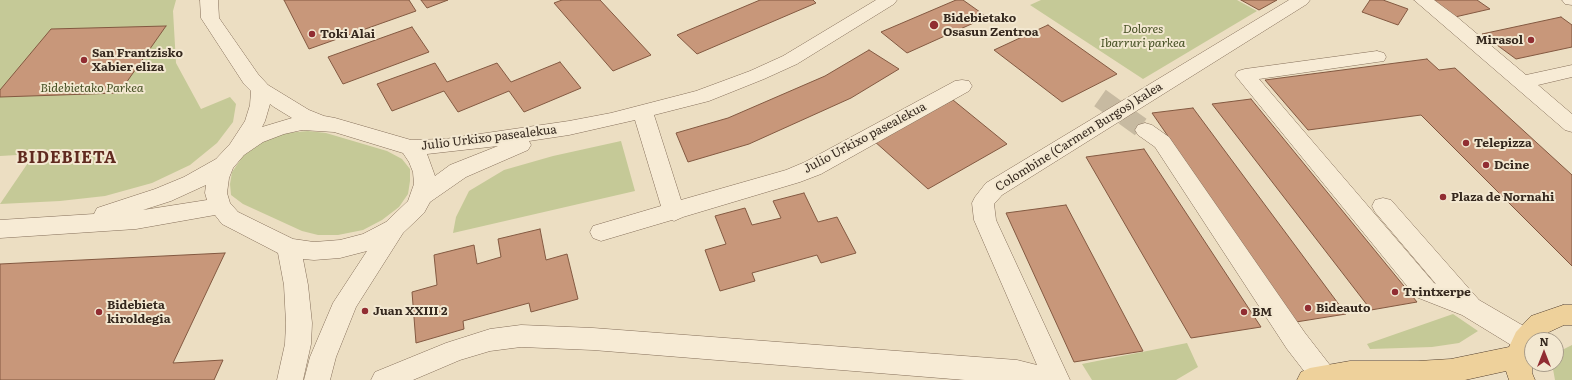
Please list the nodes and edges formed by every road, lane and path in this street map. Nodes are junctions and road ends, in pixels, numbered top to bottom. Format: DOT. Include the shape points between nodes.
graph roads {
  1 [pos="209,0"];
  2 [pos="888,0"];
  3 [pos="1301,0"];
  4 [pos="1423,0"];
  5 [pos="1377,57"];
  6 [pos="1572,71"];
  7 [pos="1520,82"];
  8 [pos="962,86"];
  9 [pos="261,90"];
  10 [pos="643,112"];
  11 [pos="322,123"];
  12 [pos="1572,125"];
  13 [pos="569,128"];
  14 [pos="1145,130"];
  15 [pos="410,148"];
  16 [pos="231,157"];
  17 [pos="422,196"];
  18 [pos="220,206"];
  19 [pos="1383,206"];
  20 [pos="674,212"];
  21 [pos="74,224"];
  22 [pos="394,228"];
  23 [pos="0,229"];
  24 [pos="601,232"];
  25 [pos="289,248"];
  26 [pos="1470,308"];
  27 [pos="1572,315"];
  28 [pos="1522,359"];
  29 [pos="1317,378"];
  30 [pos="290,380"];
  31 [pos="317,380"];
  32 [pos="384,380"];
  33 [pos="1049,380"];
  34 [pos="1057,380"];
  1 -- 9 [label="street" via="210,18"];
  2 -- 10 [label="street, Julio Urkixo pasealekua" via="790,60 762,73 702,96"];
  3 -- 34 [label="street, Colombine (Carmen Burgos) kalea" via="994,189 983,203 985,220"];
  4 -- 7 [label="street" via="1451,21"];
  5 -- 26 [label="street" via="1245,75 1425,290"];
  6 -- 7 [label="street"];
  7 -- 12 [label="street"];
  8 -- 20 [label="street, Julio Urkixo pasealekua" via="813,168"];
  9 -- 11 [label="street" via="302,115"];
  9 -- 16 [label="street" via="255,121"];
  10 -- 13 [label="street, Julio Urkixo pasealekua"];
  10 -- 20 [label="street"];
  11 -- 15 [label="street"];
  11 -- 16 [label="street" via="302,123 280,128 256,137"];
  13 -- 15 [label="street, Julio Urkixo pasealekua" via="465,144"];
  13 -- 17 [label="street, Julio Urkixo pasealekua" via="458,171"];
  14 -- 29 [label="street" via="1162,142 1296,341"];
  15 -- 17 [label="street" via="419,159 424,172"];
  16 -- 18 [label="street" via="218,178 216,193"];
  16 -- 21 [label="street" via="192,183 178,189"];
  17 -- 22 [label="street" via="406,218"];
  18 -- 21 [label="street" via="136,220"];
  18 -- 25 [label="street" via="230,218"];
  19 -- 26 [label="street"];
  20 -- 24 [label="street, Julio Urkixo pasealekua"];
  21 -- 23 [label="street"];
  22 -- 25 [label="street" via="369,241 340,249 314,251"];
  22 -- 31 [label="street" via="346,303 323,357"];
  25 -- 30 [label="street" via="299,324 298,344"];
  26 -- 28 [label="street"];
  27 -- 28 [label="main road" via="1563,315 1540,324"];
  28 -- 29 [label="main road" via="1451,371 1350,373"];
  32 -- 33 [label="street" via="455,351 490,340 521,336 599,339 1017,372"];
}
